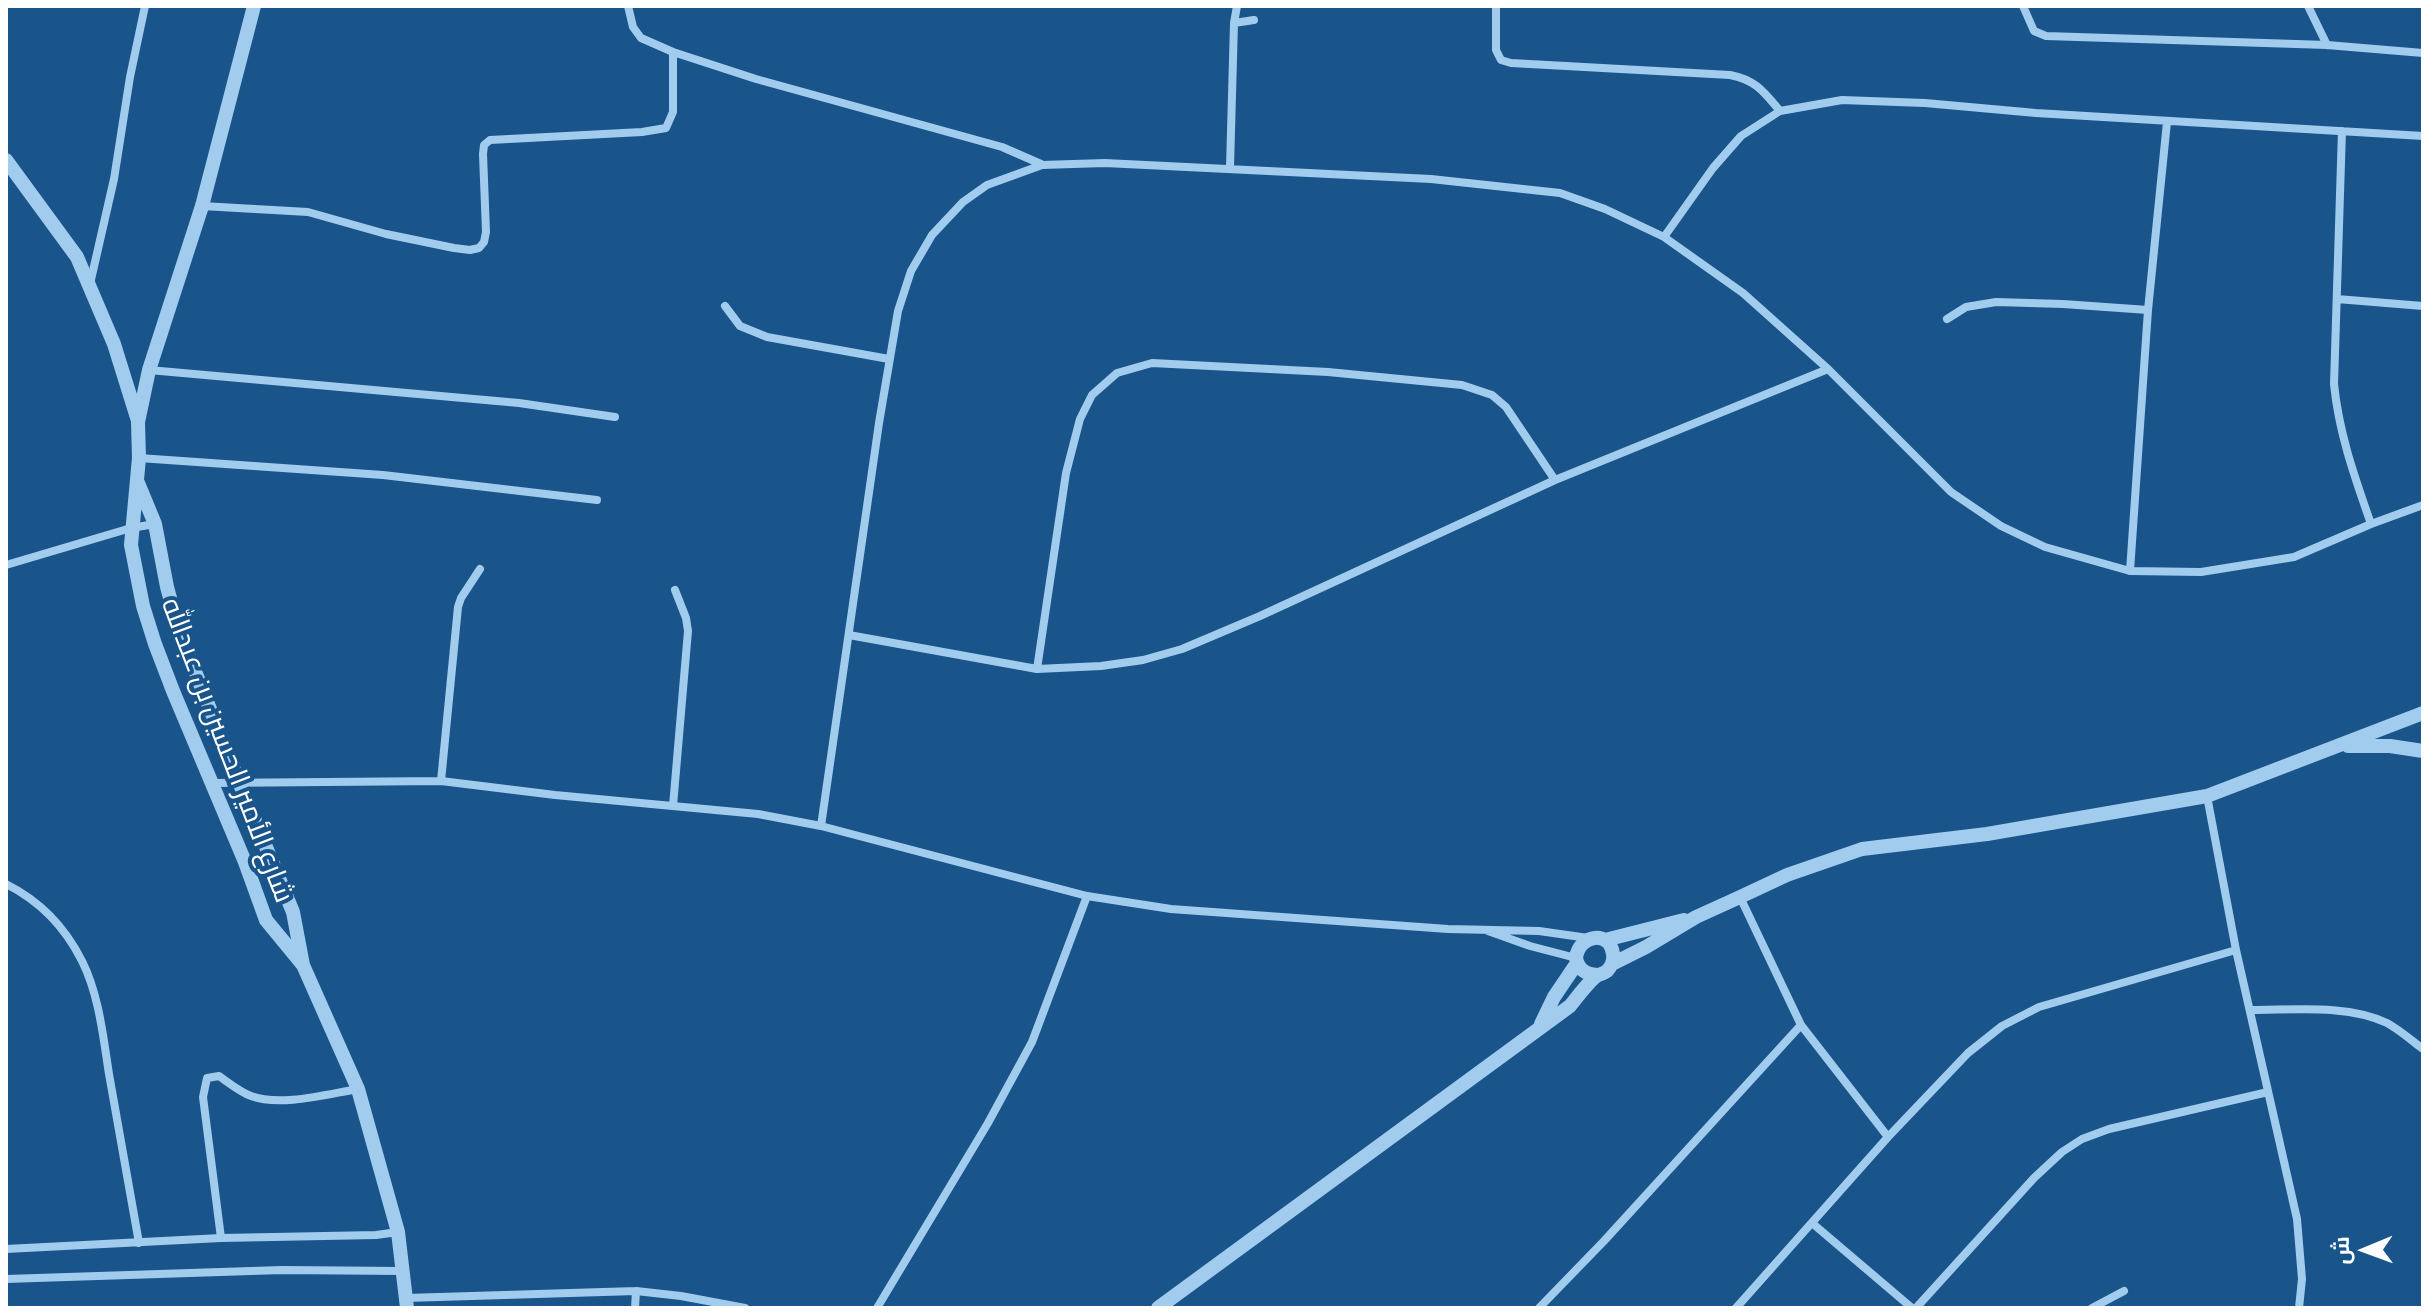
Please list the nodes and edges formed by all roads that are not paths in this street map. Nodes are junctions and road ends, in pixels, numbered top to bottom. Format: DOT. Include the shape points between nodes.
graph roads {
  1 [pos="145,6"];
  2 [pos="254,6"];
  3 [pos="628,6"];
  4 [pos="1237,6"];
  5 [pos="1496,6"];
  6 [pos="2023,6"];
  7 [pos="2308,6"];
  8 [pos="1254,20"];
  9 [pos="1234,23"];
  10 [pos="2327,45"];
  11 [pos="673,52"];
  12 [pos="2423,53"];
  13 [pos="1780,111"];
  14 [pos="2167,122"];
  15 [pos="2342,131"];
  16 [pos="2423,136"];
  17 [pos="6,160"];
  18 [pos="1042,165"];
  19 [pos="1230,167"];
  20 [pos="202,206"];
  21 [pos="1664,237"];
  22 [pos="90,285"];
  23 [pos="2337,299"];
  24 [pos="725,306"];
  25 [pos="2423,306"];
  26 [pos="2148,310"];
  27 [pos="1947,319"];
  28 [pos="889,359"];
  29 [pos="1828,369"];
  30 [pos="149,370"];
  31 [pos="615,417"];
  32 [pos="138,422"];
  33 [pos="139,458"];
  34 [pos="137,480"];
  35 [pos="1555,480"];
  36 [pos="597,500"];
  37 [pos="2423,505"];
  38 [pos="155,524"];
  39 [pos="2371,524"];
  40 [pos="131,528"];
  41 [pos="6,565"];
  42 [pos="480,569"];
  43 [pos="2130,571"];
  44 [pos="675,590"];
  45 [pos="849,635"];
  46 [pos="1037,669"];
  47 [pos="2423,713"];
  48 [pos="2336,747"];
  49 [pos="2423,751"];
  50 [pos="441,781"];
  51 [pos="239,782"];
  52 [pos="211,783"];
  53 [pos="2207,796"];
  54 [pos="673,806"];
  55 [pos="821,826"];
  56 [pos="6,884"];
  57 [pos="1087,896"];
  58 [pos="1740,897"];
  59 [pos="1696,917"];
  60 [pos="1480,928"];
  61 [pos="1588,938"];
  62 [pos="1605,940"];
  63 [pos="2236,950"];
  64 [pos="1576,960"];
  65 [pos="1612,964"];
  66 [pos="303,965"];
  67 [pos="1597,975"];
  68 [pos="2251,1010"];
  69 [pos="1801,1025"];
  70 [pos="1538,1028"];
  71 [pos="2423,1049"];
  72 [pos="358,1089"];
  73 [pos="2268,1092"];
  74 [pos="1888,1137"];
  75 [pos="1812,1223"];
  76 [pos="398,1232"];
  77 [pos="221,1238"];
  78 [pos="139,1243"];
  79 [pos="6,1249"];
  80 [pos="402,1271"];
  81 [pos="6,1279"];
  82 [pos="636,1291"];
  83 [pos="2124,1291"];
  84 [pos="406,1303"];
  85 [pos="635,1308"];
  86 [pos="745,1308"];
  87 [pos="877,1308"];
  88 [pos="1158,1308"];
  89 [pos="1539,1308"];
  90 [pos="1736,1308"];
  91 [pos="1914,1308"];
  92 [pos="2092,1308"];
  93 [pos="2299,1308"];
  1 -- 22 [label="street"];
  2 -- 20 [label="street"];
  3 -- 11 [label="street" via="641,38"];
  4 -- 9 [label="street"];
  5 -- 13 [label="street" via="1496,50 1501,60 1730,75 1749,79"];
  6 -- 10 [label="street" via="2034,31 2046,36"];
  7 -- 10 [label="street"];
  8 -- 9 [label="street"];
  9 -- 19 [label="street"];
  10 -- 12 [label="street"];
  11 -- 18 [label="street" via="1002,147"];
  11 -- 20 [label="street" via="673,112 666,128 487,143 486,232 479,248 386,234 308,212"];
  13 -- 14 [label="street" via="1842,100"];
  13 -- 21 [label="street" via="1741,136"];
  14 -- 15 [label="street"];
  14 -- 26 [label="street"];
  15 -- 16 [label="street"];
  15 -- 23 [label="street"];
  17 -- 22 [label="street" via="77,257"];
  18 -- 19 [label="street"];
  18 -- 28 [label="street" via="987,185 932,235 911,271"];
  19 -- 21 [label="street" via="1560,193"];
  20 -- 30 [label="street"];
  21 -- 29 [label="street" via="1743,293"];
  22 -- 32 [label="street"];
  23 -- 25 [label="street"];
  23 -- 39 [label="street" via="2338,418"];
  24 -- 28 [label="street" via="740,326 767,337"];
  26 -- 27 [label="street" via="1996,302 1966,307"];
  26 -- 43 [label="street"];
  28 -- 45 [label="street"];
  29 -- 35 [label="street"];
  29 -- 43 [label="street" via="1951,492 2001,526 2045,547"];
  30 -- 31 [label="street" via="519,403"];
  30 -- 32 [label="street"];
  32 -- 33 [label="street"];
  33 -- 34 [label="street"];
  33 -- 36 [label="street" via="383,475"];
  34 -- 38 [label="street, شارع الأمير الحسين بن عبدالله"];
  34 -- 40 [label="street, شارع الأمير الحسين بن عبدالله"];
  35 -- 46 [label="street" via="1182,649 1101,666"];
  35 -- 46 [label="street" via="1506,407 1492,395 1462,385 1152,363 1117,373 1092,395 1080,419 1066,473"];
  37 -- 39 [label="street"];
  38 -- 40 [label="street"];
  38 -- 51 [label="street, شارع الأمير الحسين بن عبدالله" via="179,631"];
  39 -- 43 [label="street" via="2294,557 2201,572"];
  40 -- 41 [label="street"];
  40 -- 52 [label="street, شارع الأمير الحسين بن عبدالله" via="143,606"];
  42 -- 50 [label="street" via="458,607"];
  44 -- 54 [label="street" via="688,631"];
  45 -- 46 [label="street"];
  45 -- 55 [label="street"];
  47 -- 48 [label="street"];
  48 -- 49 [label="street"];
  48 -- 53 [label="street"];
  50 -- 51 [label="street"];
  50 -- 54 [label="street"];
  51 -- 52 [label="street"];
  51 -- 66 [label="street, شارع الأمير الحسين بن عبدالله" via="293,912"];
  52 -- 66 [label="street, شارع الأمير الحسين بن عبدالله" via="266,920"];
  53 -- 58 [label="street" via="1987,834 1862,849"];
  53 -- 63 [label="street"];
  54 -- 55 [label="street"];
  55 -- 57 [label="street"];
  56 -- 78 [label="street" via="49,914 83,962 98,1008"];
  57 -- 60 [label="street" via="1171,909"];
  57 -- 87 [label="street" via="1032,1042"];
  58 -- 59 [label="street"];
  58 -- 69 [label="street"];
  59 -- 62 [label="street"];
  59 -- 65 [label="street"];
  60 -- 61 [label="street"];
  60 -- 64 [label="street"];
  61 -- 62 [label="street"];
  61 -- 64 [label="street"];
  62 -- 65 [label="street"];
  63 -- 68 [label="street"];
  63 -- 74 [label="street" via="2039,1007 2002,1026 1968,1053"];
  64 -- 67 [label="street" via="1581,970"];
  64 -- 70 [label="street"];
  65 -- 67 [label="street"];
  66 -- 72 [label="street, شارع الأمير الحسين بن عبدالله"];
  67 -- 70 [label="street" via="1570,1006"];
  68 -- 71 [label="street" via="2332,1009 2387,1023"];
  68 -- 73 [label="street"];
  69 -- 74 [label="street"];
  69 -- 89 [label="street"];
  70 -- 88 [label="street"];
  72 -- 76 [label="street, شارع الأمير الحسين بن عبدالله"];
  72 -- 77 [label="street" via="269,1099 253,1097 219,1076 207,1078 203,1097"];
  73 -- 91 [label="street" via="2082,1139 2034,1178"];
  73 -- 93 [label="street" via="2297,1219"];
  74 -- 75 [label="street"];
  75 -- 90 [label="street"];
  75 -- 91 [label="street"];
  76 -- 77 [label="street"];
  76 -- 80 [label="street, شارع الأمير الحسين بن عبدالله"];
  77 -- 78 [label="street"];
  78 -- 79 [label="street"];
  80 -- 81 [label="street"];
  80 -- 84 [label="street, شارع الأمير الحسين بن عبدالله"];
  82 -- 84 [label="street"];
  82 -- 85 [label="street"];
  82 -- 86 [label="street"];
  83 -- 92 [label="street"];
}
